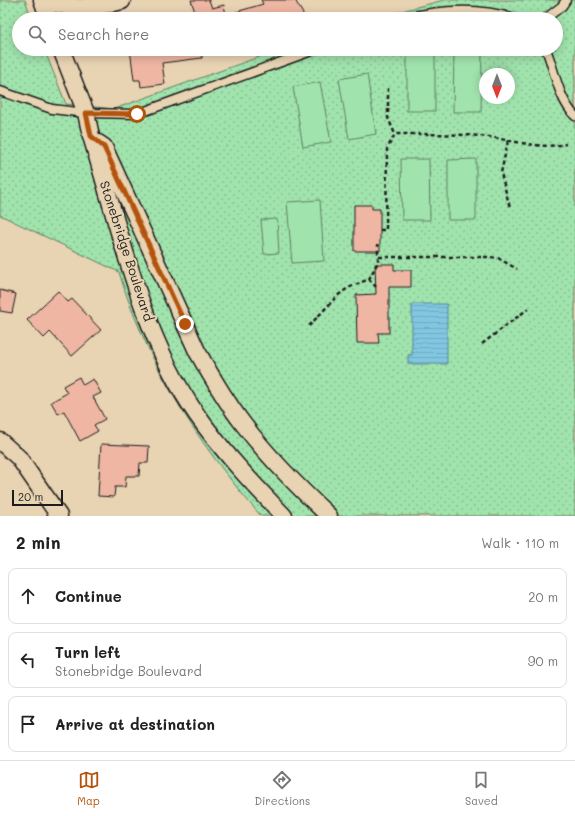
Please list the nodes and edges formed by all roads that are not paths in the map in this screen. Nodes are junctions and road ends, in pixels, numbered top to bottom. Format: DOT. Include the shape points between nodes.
graph roads {
  1 [pos="42,0"];
  2 [pos="47,0"];
  3 [pos="566,0"];
  4 [pos="123,1"];
  5 [pos="46,12"];
  6 [pos="110,12"];
  7 [pos="434,12"];
  8 [pos="484,12"];
  9 [pos="554,12"];
  10 [pos="66,56"];
  11 [pos="298,56"];
  12 [pos="548,56"];
  13 [pos="0,91"];
  14 [pos="86,113"];
  15 [pos="575,116"];
  16 [pos="91,136"];
  17 [pos="0,441"];
  18 [pos="59,516"];
  19 [pos="284,516"];
  20 [pos="329,516"];
  1 -- 5 [label="street"];
  2 -- 4 [label="street" via="65,6 86,7"];
  3 -- 9 [label="lane"];
  4 -- 6 [label="street"];
  7 -- 8 [label="lane"];
  10 -- 14 [label="street, Stonebridge Boulevard"];
  11 -- 14 [label="lane" via="137,114"];
  12 -- 15 [label="lane" via="562,97"];
  13 -- 14 [label="lane" via="52,109"];
  14 -- 16 [label="street, Stonebridge Boulevard"];
  16 -- 19 [label="street, Stonebridge Boulevard" via="145,315 176,380 197,415 235,465"];
  16 -- 20 [label="street, Stonebridge Boulevard" via="104,147 212,378 244,425 296,485"];
  17 -- 18 [label="street" via="19,458"];
}
